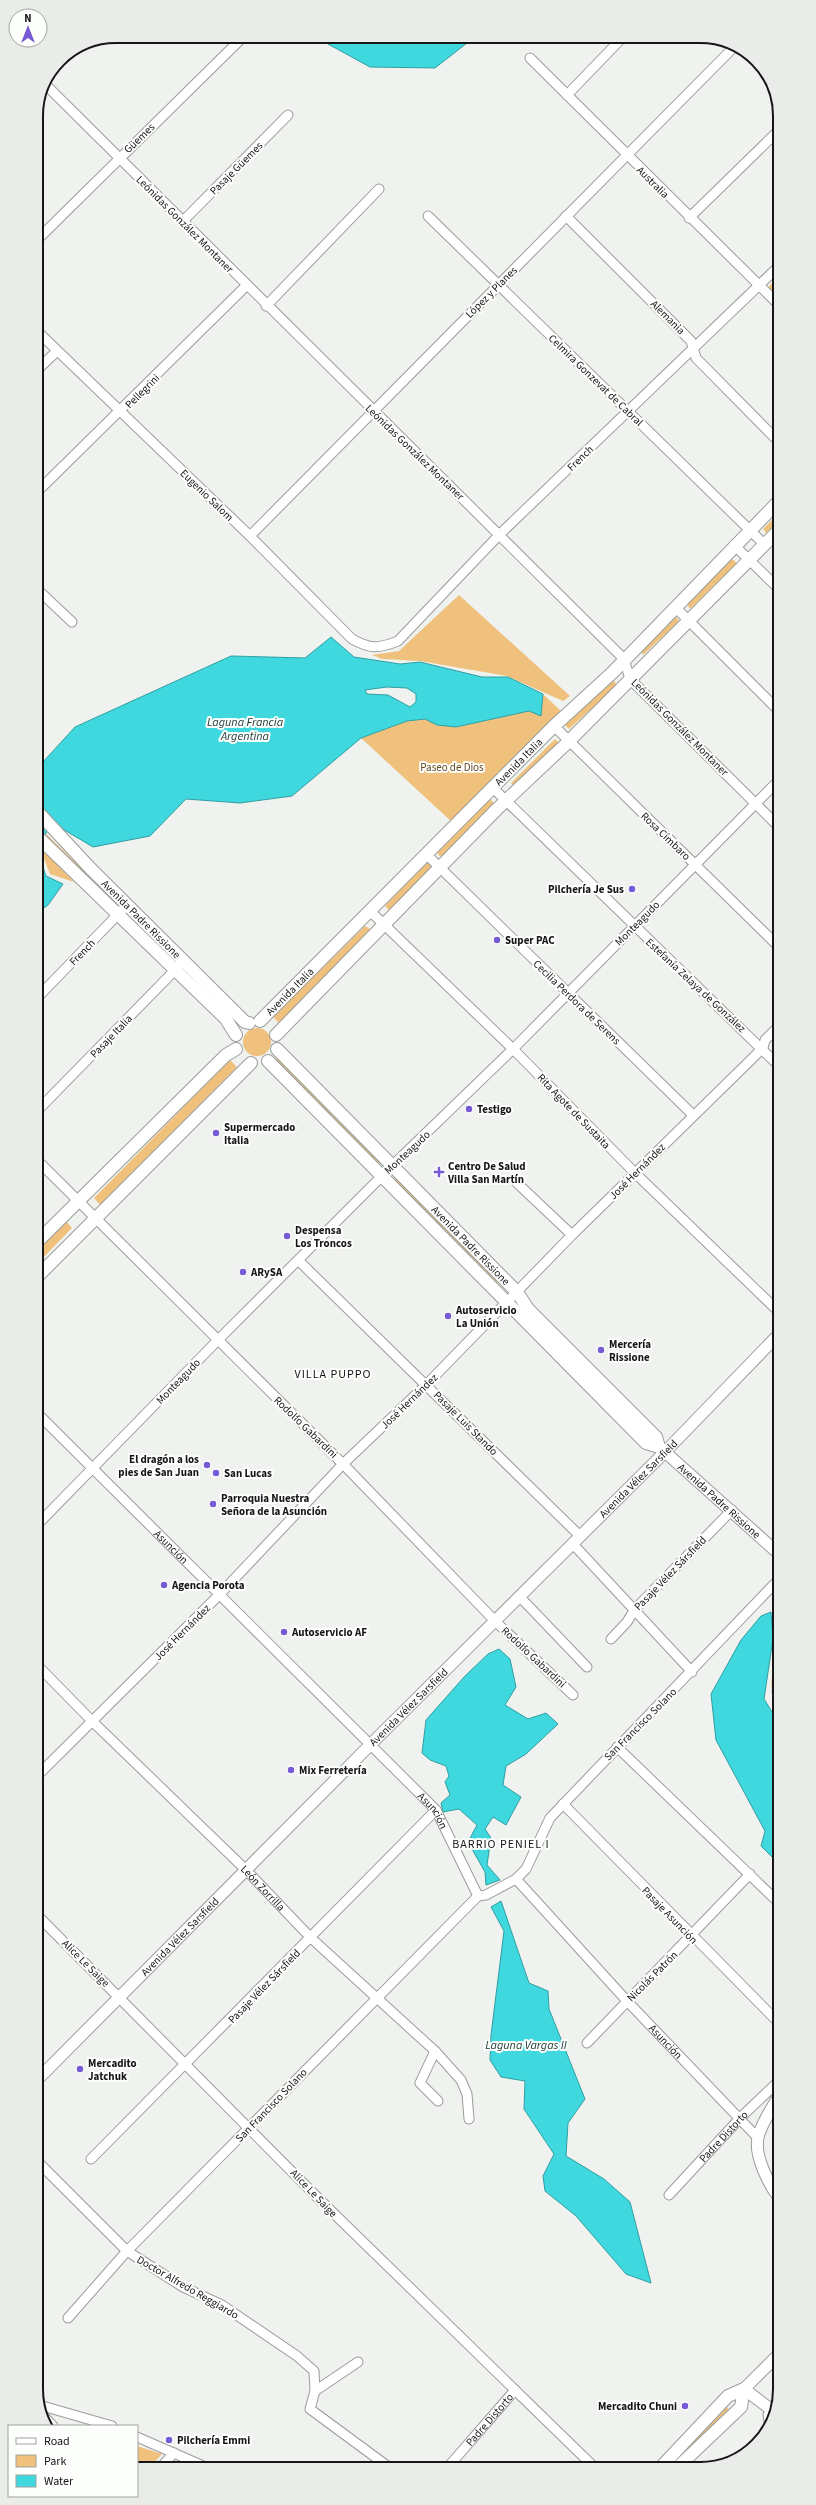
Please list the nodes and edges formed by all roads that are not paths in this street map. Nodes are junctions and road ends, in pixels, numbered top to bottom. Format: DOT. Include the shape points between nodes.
graph roads {
  1 [pos="237,43"];
  2 [pos="617,43"];
  3 [pos="731,50"];
  4 [pos="530,58"];
  5 [pos="49,87"];
  6 [pos="567,95"];
  7 [pos="288,115"];
  8 [pos="773,136"];
  9 [pos="626,156"];
  10 [pos="119,158"];
  11 [pos="379,189"];
  12 [pos="428,216"];
  13 [pos="566,216"];
  14 [pos="689,218"];
  15 [pos="183,221"];
  16 [pos="43,235"];
  17 [pos="773,272"];
  18 [pos="498,285"];
  19 [pos="246,286"];
  20 [pos="759,286"];
  21 [pos="773,299"];
  22 [pos="266,306"];
  23 [pos="43,337"];
  24 [pos="693,350"];
  25 [pos="58,351"];
  26 [pos="43,365"];
  27 [pos="373,411"];
  28 [pos="629,411"];
  29 [pos="121,412"];
  30 [pos="773,436"];
  31 [pos="43,487"];
  32 [pos="773,507"];
  33 [pos="751,530"];
  34 [pos="500,534"];
  35 [pos="250,536"];
  36 [pos="773,536"];
  37 [pos="764,544"];
  38 [pos="734,545"];
  39 [pos="749,560"];
  40 [pos="773,583"];
  41 [pos="43,594"];
  42 [pos="676,608"];
  43 [pos="687,620"];
  44 [pos="72,622"];
  45 [pos="384,647"];
  46 [pos="624,659"];
  47 [pos="630,679"];
  48 [pos="773,705"];
  49 [pos="554,726"];
  50 [pos="568,742"];
  51 [pos="773,785"];
  52 [pos="493,788"];
  53 [pos="505,801"];
  54 [pos="756,804"];
  55 [pos="43,817"];
  56 [pos="773,821"];
  57 [pos="43,842"];
  58 [pos="426,854"];
  59 [pos="695,864"];
  60 [pos="440,866"];
  61 [pos="127,905"];
  62 [pos="370,911"];
  63 [pos="117,916"];
  64 [pos="384,923"];
  65 [pos="634,926"];
  66 [pos="773,941"];
  67 [pos="184,960"];
  68 [pos="175,970"];
  69 [pos="43,992"];
  70 [pos="567,993"];
  71 [pos="254,1022"];
  72 [pos="773,1031"];
  73 [pos="276,1034"];
  74 [pos="236,1035"];
  75 [pos="763,1048"];
  76 [pos="236,1049"];
  77 [pos="277,1049"];
  78 [pos="514,1049"];
  79 [pos="773,1059"];
  80 [pos="268,1061"];
  81 [pos="251,1063"];
  82 [pos="43,1105"];
  83 [pos="693,1115"];
  84 [pos="43,1166"];
  85 [pos="392,1166"];
  86 [pos="635,1173"];
  87 [pos="381,1177"];
  88 [pos="517,1183"];
  89 [pos="78,1200"];
  90 [pos="97,1217"];
  91 [pos="572,1235"];
  92 [pos="43,1236"];
  93 [pos="299,1261"];
  94 [pos="43,1271"];
  95 [pos="517,1292"];
  96 [pos="506,1303"];
  97 [pos="773,1306"];
  98 [pos="773,1340"];
  99 [pos="217,1341"];
  100 [pos="427,1384"];
  101 [pos="43,1419"];
  102 [pos="662,1450"];
  103 [pos="343,1464"];
  104 [pos="93,1470"];
  105 [pos="732,1510"];
  106 [pos="43,1519"];
  107 [pos="576,1540"];
  108 [pos="773,1548"];
  109 [pos="773,1585"];
  110 [pos="219,1595"];
  111 [pos="519,1596"];
  112 [pos="635,1608"];
  113 [pos="495,1620"];
  114 [pos="611,1639"];
  115 [pos="587,1667"];
  116 [pos="43,1671"];
  117 [pos="692,1672"];
  118 [pos="573,1694"];
  119 [pos="92,1721"];
  120 [pos="371,1744"];
  121 [pos="617,1747"];
  122 [pos="43,1770"];
  123 [pos="563,1804"];
  124 [pos="436,1810"];
  125 [pos="247,1870"];
  126 [pos="750,1874"];
  127 [pos="516,1879"];
  128 [pos="478,1896"];
  129 [pos="773,1897"];
  130 [pos="43,1921"];
  131 [pos="691,1936"];
  132 [pos="311,1938"];
  133 [pos="120,1997"];
  134 [pos="377,1999"];
  135 [pos="627,2001"];
  136 [pos="773,2017"];
  137 [pos="587,2043"];
  138 [pos="435,2051"];
  139 [pos="187,2064"];
  140 [pos="43,2074"];
  141 [pos="773,2087"];
  142 [pos="438,2101"];
  143 [pos="773,2109"];
  144 [pos="741,2118"];
  145 [pos="469,2119"];
  146 [pos="250,2127"];
  147 [pos="758,2138"];
  148 [pos="91,2159"];
  149 [pos="43,2167"];
  150 [pos="773,2190"];
  151 [pos="669,2195"];
  152 [pos="128,2251"];
  153 [pos="68,2318"];
  154 [pos="773,2360"];
  155 [pos="358,2362"];
  156 [pos="744,2389"];
  157 [pos="515,2390"];
  158 [pos="315,2391"];
  159 [pos="45,2407"];
  160 [pos="771,2407"];
  161 [pos="109,2425"];
  162 [pos="138,2437"];
  163 [pos="174,2453"];
  164 [pos="166,2462"];
  165 [pos="194,2462"];
  166 [pos="382,2462"];
  167 [pos="456,2462"];
  168 [pos="589,2462"];
  169 [pos="666,2462"];
  170 [pos="682,2462"];
  1 -- 10 [label="street, Güemes"];
  2 -- 6 [label="street"];
  3 -- 9 [label="street, López y Planes"];
  4 -- 6 [label="street, Australia"];
  5 -- 10 [label="street, Leónidas González Montaner"];
  6 -- 9 [label="street, Australia"];
  7 -- 15 [label="street, Pasaje Güemes"];
  8 -- 14 [label="street"];
  9 -- 13 [label="street, López y Planes"];
  9 -- 14 [label="street, Australia"];
  10 -- 15 [label="street, Leónidas González Montaner"];
  10 -- 16 [label="street, Güemes"];
  11 -- 22 [label="street"];
  12 -- 18 [label="street, Celmira Gonzevat de Cabral"];
  13 -- 18 [label="street, López y Planes"];
  13 -- 24 [label="street, Alemania" via="691,341"];
  14 -- 20 [label="street, Australia"];
  15 -- 19 [label="street, Leónidas González Montaner"];
  17 -- 20 [label="street, French"];
  18 -- 27 [label="street, López y Planes"];
  18 -- 28 [label="street, Celmira Gonzevat de Cabral"];
  19 -- 22 [label="street, Leónidas González Montaner"];
  19 -- 29 [label="street, Pellegrini"];
  20 -- 21 [label="street, Australia"];
  20 -- 24 [label="street, French"];
  22 -- 27 [label="street, Leónidas González Montaner"];
  23 -- 25 [label="street, Eugenio Salom"];
  24 -- 28 [label="street, French"];
  24 -- 30 [label="street, Alemania" via="696,358"];
  25 -- 26 [label="street"];
  25 -- 29 [label="street, Eugenio Salom"];
  27 -- 34 [label="street, Leónidas González Montaner"];
  27 -- 35 [label="street, López y Planes"];
  28 -- 33 [label="street, Celmira Gonzevat de Cabral"];
  28 -- 34 [label="street, French"];
  29 -- 31 [label="street, Pellegrini"];
  29 -- 35 [label="street, Eugenio Salom"];
  32 -- 33 [label="main road, Avenida Italia"];
  33 -- 37 [label="street, Celmira Gonzevat de Cabral"];
  33 -- 38 [label="main road, Avenida Italia"];
  34 -- 45 [label="street, French" via="398,641"];
  34 -- 46 [label="street, Leónidas González Montaner"];
  35 -- 45 [label="street, Eugenio Salom" via="352,639 366,647"];
  36 -- 37 [label="main road, Avenida Italia"];
  37 -- 39 [label="main road, Avenida Italia"];
  38 -- 39 [label="street"];
  38 -- 42 [label="main road, Avenida Italia"];
  39 -- 40 [label="street"];
  39 -- 43 [label="main road, Avenida Italia"];
  41 -- 44 [label="street"];
  42 -- 43 [label="street"];
  42 -- 46 [label="main road, Avenida Italia"];
  43 -- 47 [label="main road, Avenida Italia"];
  43 -- 48 [label="street"];
  46 -- 47 [label="street, Leónidas González Montaner"];
  46 -- 49 [label="main road, Avenida Italia"];
  47 -- 50 [label="main road, Avenida Italia"];
  47 -- 54 [label="street, Leónidas González Montaner"];
  49 -- 50 [label="street, Rosa Címbaro"];
  49 -- 52 [label="main road, Avenida Italia"];
  50 -- 53 [label="main road, Avenida Italia"];
  50 -- 59 [label="street, Rosa Címbaro"];
  51 -- 54 [label="street, Monteagudo"];
  52 -- 53 [label="street, Estefanía Zelaya de González"];
  52 -- 58 [label="main road, Avenida Italia"];
  53 -- 60 [label="main road, Avenida Italia"];
  53 -- 65 [label="street, Estefanía Zelaya de González"];
  54 -- 56 [label="street, Leónidas González Montaner"];
  54 -- 59 [label="street, Monteagudo"];
  55 -- 61 [label="main road, Avenida Padre Rissione"];
  57 -- 63 [label="main road, Avenida Padre Rissione"];
  58 -- 60 [label="street, Cecilia Perdora de Serens"];
  58 -- 62 [label="main road, Avenida Italia"];
  59 -- 65 [label="street, Monteagudo"];
  59 -- 66 [label="street, Rosa Címbaro"];
  60 -- 64 [label="main road, Avenida Italia"];
  60 -- 70 [label="street, Cecilia Perdora de Serens"];
  61 -- 63 [label="street, French"];
  61 -- 67 [label="main road, Avenida Padre Rissione"];
  62 -- 64 [label="street, Rita Agote de Sustaita"];
  62 -- 71 [label="main road, Avenida Italia"];
  63 -- 68 [label="main road, Avenida Padre Rissione"];
  63 -- 69 [label="street, French"];
  64 -- 73 [label="main road, Avenida Italia"];
  64 -- 78 [label="street, Rita Agote de Sustaita"];
  65 -- 70 [label="street, Monteagudo"];
  65 -- 75 [label="street, Estefanía Zelaya de González"];
  67 -- 68 [label="street, Pasaje Italia"];
  67 -- 71 [label="main road, Avenida Padre Rissione" via="244,1022"];
  68 -- 74 [label="main road, Avenida Padre Rissione" via="226,1019"];
  68 -- 82 [label="street, Pasaje Italia"];
  70 -- 78 [label="street, Monteagudo"];
  70 -- 83 [label="street, Cecilia Perdora de Serens"];
  71 -- 73 [label="main road" via="268,1025"];
  71 -- 74 [label="main road" via="242,1027"];
  72 -- 75 [label="street, José Hernández" via="765,1040"];
  73 -- 77 [label="main road"];
  74 -- 76 [label="main road"];
  75 -- 79 [label="street, Estefanía Zelaya de González"];
  75 -- 83 [label="street, José Hernández"];
  76 -- 81 [label="main road" via="241,1058"];
  76 -- 89 [label="main road" via="226,1055"];
  77 -- 80 [label="main road"];
  77 -- 85 [label="main road, Avenida Padre Rissione"];
  78 -- 85 [label="street, Monteagudo"];
  78 -- 86 [label="street, Rita Agote de Sustaita"];
  80 -- 81 [label="main road"];
  80 -- 87 [label="main road, Avenida Padre Rissione"];
  81 -- 90 [label="main road"];
  83 -- 86 [label="street, José Hernández"];
  84 -- 89 [label="street, Rodolfo Gabardini"];
  85 -- 87 [label="street, Monteagudo"];
  85 -- 95 [label="main road, Avenida Padre Rissione"];
  86 -- 91 [label="street, José Hernández"];
  86 -- 97 [label="street, Rita Agote de Sustaita"];
  87 -- 93 [label="street, Monteagudo"];
  87 -- 96 [label="main road, Avenida Padre Rissione"];
  88 -- 91 [label="street"];
  89 -- 90 [label="street, Rodolfo Gabardini"];
  89 -- 92 [label="main road"];
  90 -- 94 [label="main road"];
  90 -- 99 [label="street, Rodolfo Gabardini"];
  91 -- 95 [label="street, José Hernández"];
  93 -- 99 [label="street, Monteagudo"];
  93 -- 100 [label="street, Pasaje Luis Stando"];
  95 -- 96 [label="street, José Hernández"];
  95 -- 102 [label="main road, Avenida Padre Rissione" via="528,1309 656,1437"];
  96 -- 100 [label="street, José Hernández"];
  96 -- 102 [label="main road, Avenida Padre Rissione" via="646,1442"];
  98 -- 102 [label="street, Avenida Vélez Sarsfield"];
  99 -- 103 [label="street, Rodolfo Gabardini"];
  99 -- 104 [label="street, Monteagudo"];
  100 -- 103 [label="street, José Hernández"];
  100 -- 107 [label="street, Pasaje Luis Stando"];
  101 -- 104 [label="street, Asunción"];
  102 -- 105 [label="street, Avenida Padre Rissione"];
  102 -- 107 [label="street, Avenida Vélez Sarsfield"];
  103 -- 110 [label="street, José Hernández"];
  103 -- 113 [label="street, Rodolfo Gabardini"];
  104 -- 106 [label="street, Monteagudo"];
  104 -- 110 [label="street, Asunción"];
  105 -- 108 [label="street, Avenida Padre Rissione"];
  105 -- 112 [label="street, Pasaje Vélez Sársfield"];
  107 -- 111 [label="street, Avenida Vélez Sarsfield"];
  107 -- 112 [label="street, Pasaje Luis Stando"];
  109 -- 117 [label="street, San Francisco Solano"];
  110 -- 119 [label="street, José Hernández"];
  110 -- 120 [label="street, Asunción"];
  111 -- 113 [label="street, Avenida Vélez Sarsfield"];
  111 -- 115 [label="street"];
  112 -- 114 [label="street, Pasaje Vélez Sársfield" via="627,1622"];
  112 -- 117 [label="street, Pasaje Luis Stando"];
  113 -- 118 [label="street, Rodolfo Gabardini"];
  113 -- 120 [label="street, Avenida Vélez Sarsfield"];
  116 -- 119 [label="street, León Zorrilla"];
  117 -- 121 [label="street, San Francisco Solano"];
  119 -- 122 [label="street, José Hernández"];
  119 -- 125 [label="street, León Zorrilla"];
  120 -- 124 [label="street, Asunción"];
  120 -- 125 [label="street, Avenida Vélez Sarsfield"];
  121 -- 123 [label="street, San Francisco Solano"];
  121 -- 126 [label="street"];
  123 -- 127 [label="street, San Francisco Solano" via="550,1818 526,1869"];
  123 -- 131 [label="street, Pasaje Asunción"];
  124 -- 128 [label="street, Asunción"];
  124 -- 132 [label="street, Pasaje Vélez Sársfield"];
  125 -- 132 [label="street, León Zorrilla"];
  125 -- 133 [label="street, Avenida Vélez Sarsfield"];
  126 -- 129 [label="street"];
  126 -- 131 [label="street, Nicolás Patrón"];
  127 -- 128 [label="street" via="486,1895"];
  127 -- 135 [label="street, Asunción"];
  128 -- 134 [label="street, San Francisco Solano"];
  130 -- 133 [label="street, Alice Le Saige"];
  131 -- 135 [label="street, Nicolás Patrón"];
  131 -- 136 [label="street, Pasaje Asunción"];
  132 -- 134 [label="street, León Zorrilla"];
  132 -- 139 [label="street, Pasaje Vélez Sársfield"];
  133 -- 139 [label="street, Alice Le Saige"];
  133 -- 140 [label="street, Avenida Vélez Sarsfield"];
  134 -- 138 [label="street, León Zorrilla"];
  134 -- 146 [label="street, San Francisco Solano"];
  135 -- 137 [label="street, Nicolás Patrón"];
  135 -- 144 [label="street, Asunción"];
  138 -- 142 [label="street" via="420,2084"];
  138 -- 145 [label="street, León Zorrilla" via="461,2080 467,2094"];
  139 -- 146 [label="street, Alice Le Saige"];
  139 -- 148 [label="street, Pasaje Vélez Sársfield"];
  141 -- 144 [label="street, Padre Distorto"];
  143 -- 147 [label="street, Padre Distorto"];
  144 -- 147 [label="street, Asunción"];
  144 -- 151 [label="street, Padre Distorto"];
  146 -- 152 [label="street, San Francisco Solano"];
  146 -- 157 [label="street, Alice Le Saige" via="321,2201"];
  147 -- 150 [label="street" via="758,2153"];
  149 -- 152 [label="street, Doctor Alfredo Reggiardo"];
  152 -- 153 [label="street, San Francisco Solano"];
  152 -- 158 [label="street, Doctor Alfredo Reggiardo" via="183,2287 222,2305 297,2356 314,2371"];
  154 -- 156 [label="street"];
  155 -- 158 [label="street"];
  156 -- 160 [label="street"];
  156 -- 169 [label="main road" via="728,2396"];
  156 -- 170 [label="main road" via="741,2407"];
  157 -- 167 [label="street, Padre Distorto"];
  157 -- 168 [label="street, Alice Le Saige"];
  158 -- 166 [label="street, Doctor Alfredo Reggiardo" via="310,2409"];
  159 -- 161 [label="street"];
  162 -- 163 [label="street"];
  163 -- 164 [label="street"];
  163 -- 165 [label="street"];
}
